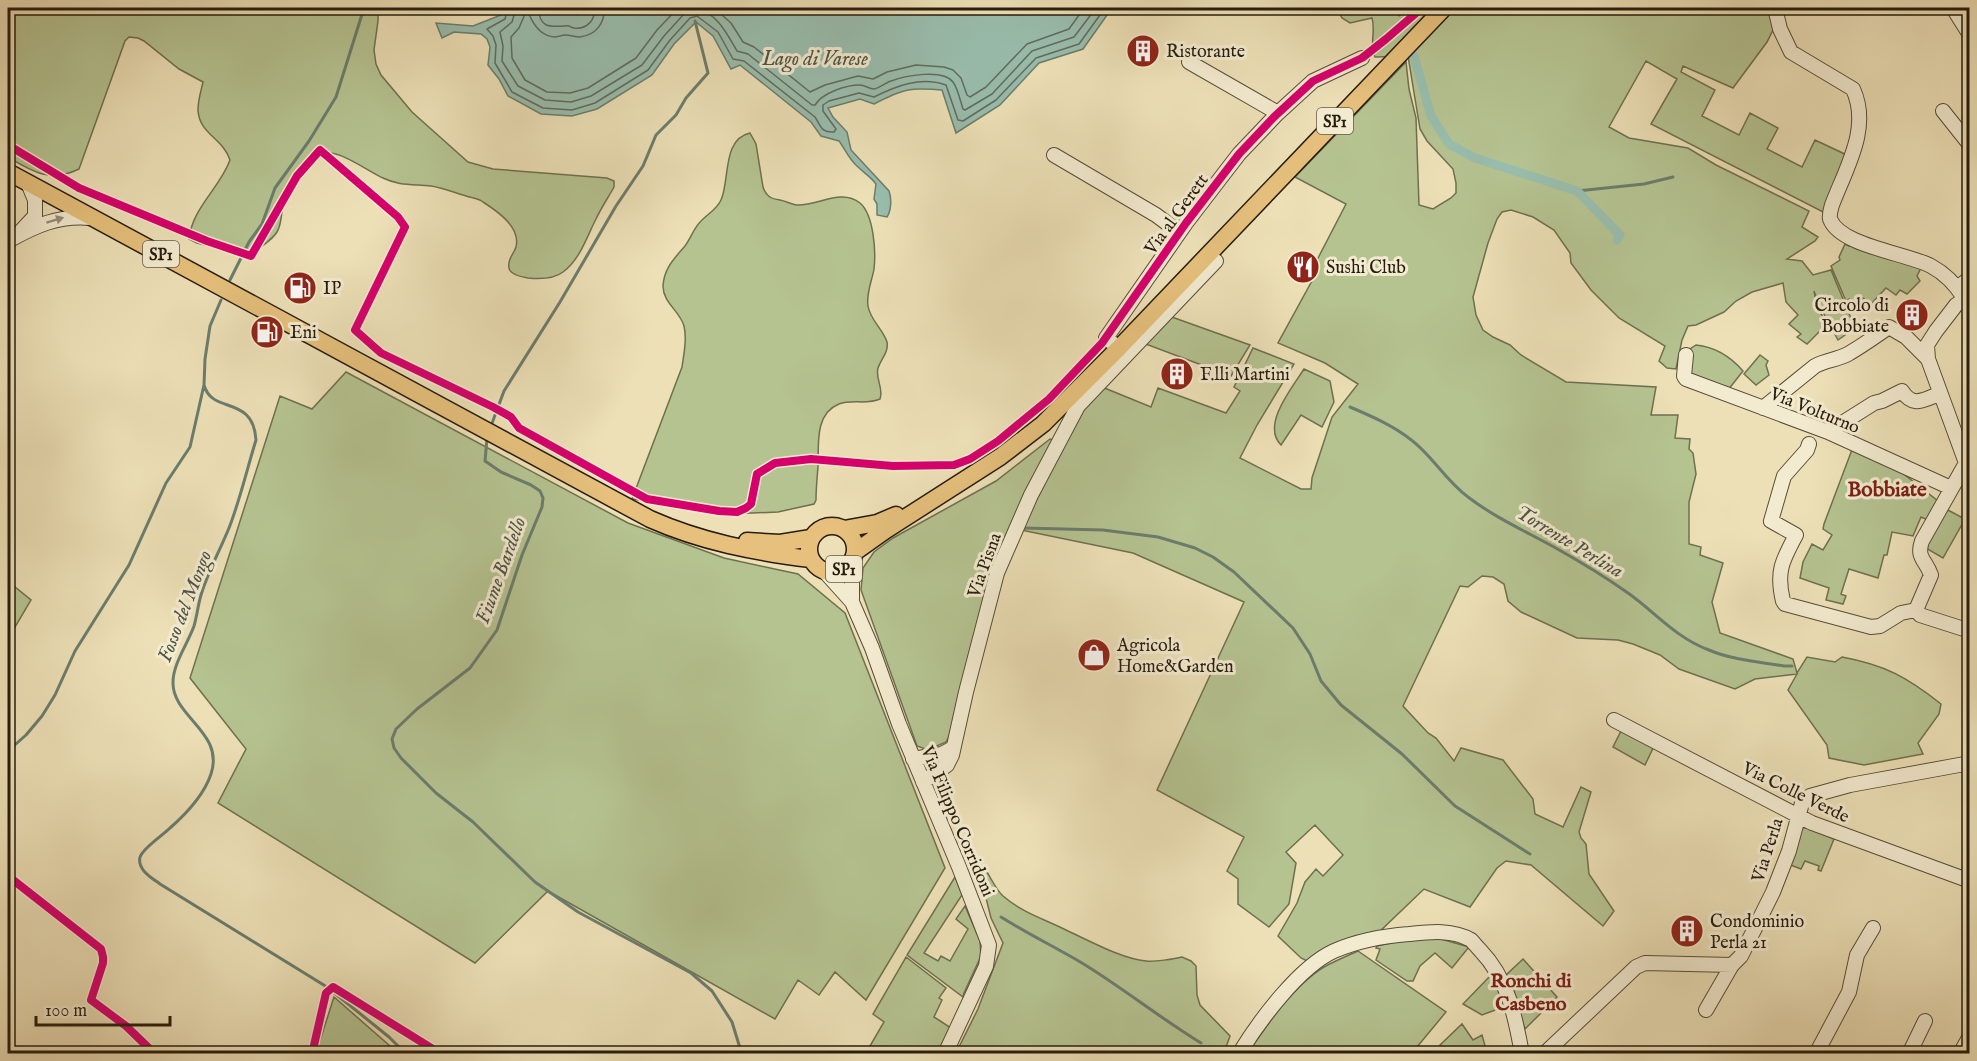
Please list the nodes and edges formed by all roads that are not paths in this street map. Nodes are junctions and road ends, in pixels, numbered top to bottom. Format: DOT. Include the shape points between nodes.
graph roads {
  1 [pos="1444,8"];
  2 [pos="1775,8"];
  3 [pos="1953,8"];
  4 [pos="1970,35"];
  5 [pos="1362,58"];
  6 [pos="1189,62"];
  7 [pos="1943,111"];
  8 [pos="1278,113"];
  9 [pos="1970,145"];
  10 [pos="1054,155"];
  11 [pos="8,172"];
  12 [pos="28,183"];
  13 [pos="96,219"];
  14 [pos="1178,236"];
  15 [pos="12,239"];
  16 [pos="1216,261"];
  17 [pos="1970,278"];
  18 [pos="1964,294"];
  19 [pos="1112,343"];
  20 [pos="1686,355"];
  21 [pos="1928,358"];
  22 [pos="1940,394"];
  23 [pos="1763,408"];
  24 [pos="1816,436"];
  25 [pos="1968,466"];
  26 [pos="1951,488"];
  27 [pos="948,490"];
  28 [pos="844,529"];
  29 [pos="701,538"];
  30 [pos="811,538"];
  31 [pos="853,557"];
  32 [pos="811,559"];
  33 [pos="825,572"];
  34 [pos="852,602"];
  35 [pos="1916,610"];
  36 [pos="1970,632"];
  37 [pos="1614,720"];
  38 [pos="953,748"];
  39 [pos="913,759"];
  40 [pos="1970,763"];
  41 [pos="923,782"];
  42 [pos="1797,816"];
  43 [pos="1970,881"];
  44 [pos="1873,928"];
  45 [pos="1732,965"];
  46 [pos="1706,1010"];
  47 [pos="1924,1021"];
  48 [pos="1970,1036"];
  49 [pos="945,1053"];
  50 [pos="1239,1053"];
  51 [pos="1522,1053"];
  52 [pos="1544,1053"];
  53 [pos="1816,1053"];
  54 [pos="1909,1053"];
  55 [pos="1960,1053"];
  1 -- 19 [label="main road, SP1"];
  2 -- 18 [label="street" via="1791,52 1853,89 1857,98 1858,137 1832,205 1831,220 1842,233 1862,244 1933,267"];
  3 -- 4 [label="street"];
  5 -- 8 [label="street, Via al Gerett" via="1313,81"];
  6 -- 8 [label="street"];
  7 -- 9 [label="street"];
  8 -- 14 [label="street, Via al Gerett" via="1239,154"];
  10 -- 14 [label="street, Via al Gerett" via="1156,215"];
  11 -- 12 [label="main road, SP1"];
  12 -- 13 [label="main road, SP1"];
  12 -- 15 [label="street" via="35,200 34,216"];
  15 -- 13 [label="street, one-way" via="64,217"];
  13 -- 29 [label="main road, SP1" via="650,519"];
  14 -- 19 [label="street, Via al Gerett"];
  16 -- 38 [label="street, Via Pisna" via="1078,406 1031,495 997,573"];
  17 -- 18 [label="street"];
  18 -- 21 [label="street" via="1927,345"];
  19 -- 27 [label="main road, SP1" via="1043,424 1000,458"];
  20 -- 23 [label="street, Via Volturno" via="1686,379"];
  21 -- 22 [label="street"];
  21 -- 23 [label="street" via="1889,327 1846,355 1815,366"];
  22 -- 24 [label="street" via="1912,402 1902,391"];
  22 -- 25 [label="street"];
  23 -- 24 [label="street, Via Volturno"];
  24 -- 26 [label="street, Via Volturno"];
  24 -- 35 [label="street" via="1784,476 1771,521 1796,535 1778,579 1783,601 1871,627"];
  25 -- 26 [label="street"];
  26 -- 35 [label="street" via="1919,549 1931,575"];
  27 -- 28 [label="main road, SP1" via="877,523"];
  27 -- 31 [label="main road, SP1" via="886,530"];
  28 -- 30 [label="main road, SP1" via="825,526"];
  28 -- 31 [label="main road, SP1" via="853,539"];
  29 -- 30 [label="main road, SP1" via="780,543"];
  29 -- 32 [label="main road, SP1" via="748,551"];
  30 -- 32 [label="main road, SP1"];
  31 -- 33 [label="main road, SP1" via="840,571"];
  31 -- 34 [label="street, Via Filippo Corridoni"];
  32 -- 33 [label="main road, SP1"];
  33 -- 34 [label="street, Via Filippo Corridoni"];
  34 -- 39 [label="street, Via Filippo Corridoni"];
  35 -- 36 [label="street" via="1920,615"];
  37 -- 42 [label="street, Via Colle Verde"];
  38 -- 39 [label="street"];
  38 -- 41 [label="street, Via Pisna" via="947,765"];
  39 -- 41 [label="street, Via Filippo Corridoni"];
  40 -- 42 [label="street, Via Perla" via="1822,792 1809,796"];
  41 -- 49 [label="street, Via Filippo Corridoni" via="989,945 986,966"];
  42 -- 43 [label="street, Via Colle Verde"];
  42 -- 45 [label="street, Via Perla" via="1773,892 1741,956"];
  44 -- 53 [label="street" via="1857,955 1849,992"];
  45 -- 46 [label="street, Via Perla"];
  45 -- 52 [label="street" via="1642,964"];
  47 -- 54 [label="street"];
  48 -- 55 [label="street"];
  50 -- 51 [label="street" via="1261,1020 1306,970 1331,952 1358,942 1428,932 1451,933 1471,941 1486,956 1510,997"];
}
